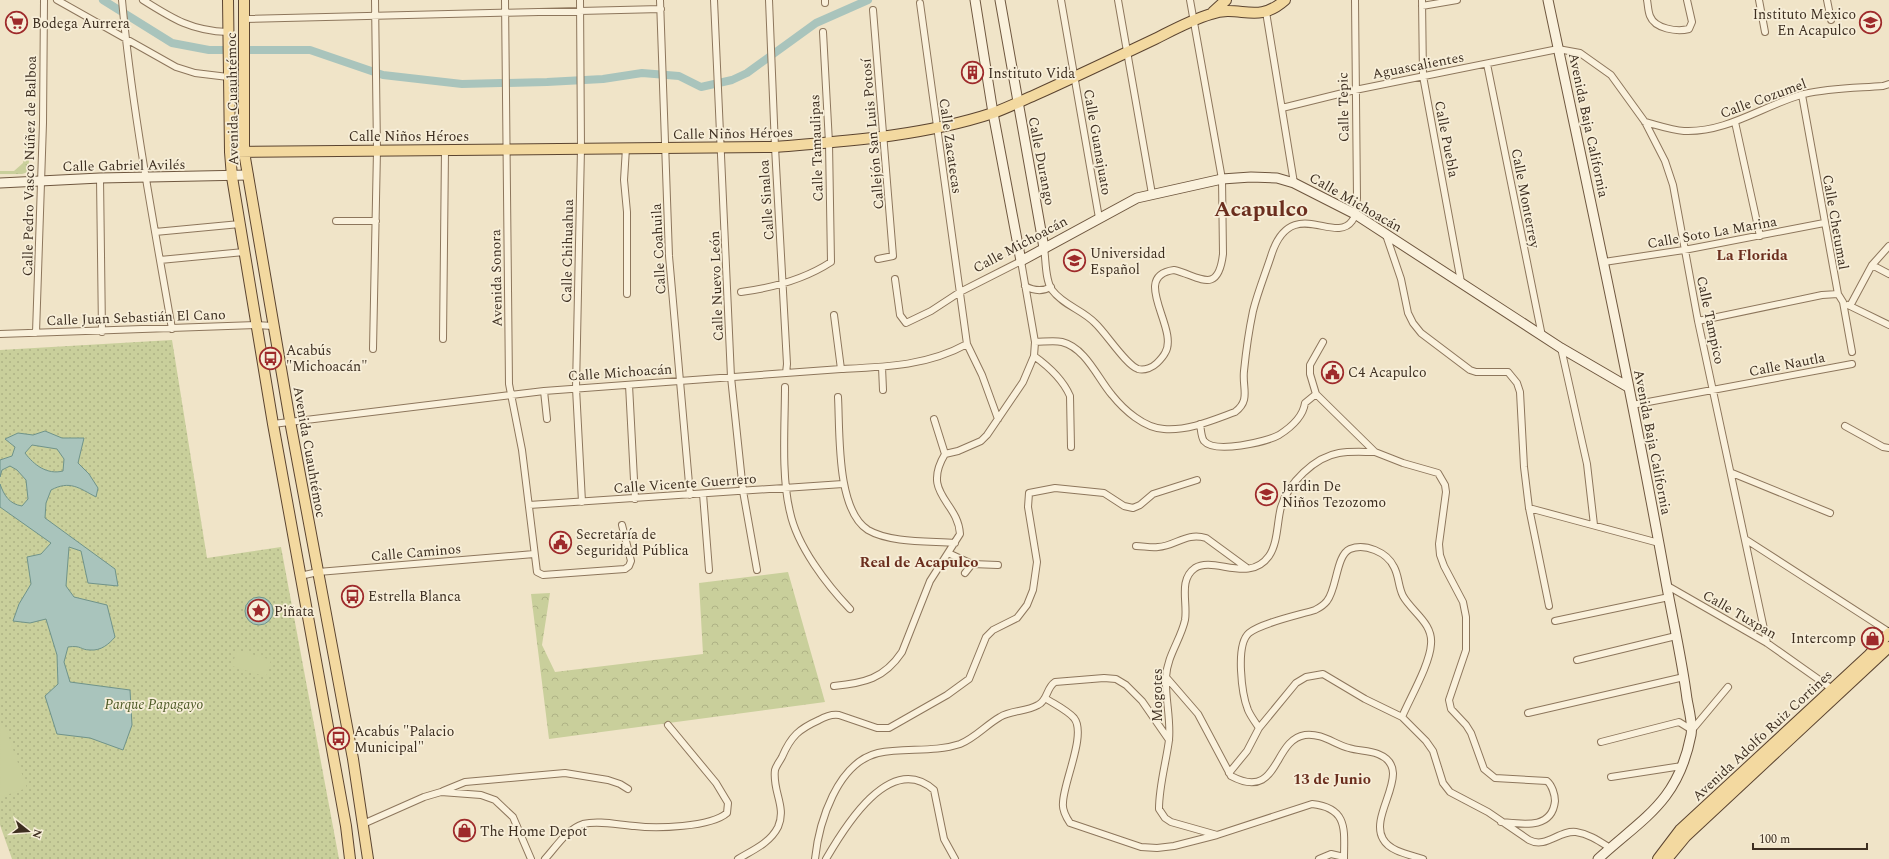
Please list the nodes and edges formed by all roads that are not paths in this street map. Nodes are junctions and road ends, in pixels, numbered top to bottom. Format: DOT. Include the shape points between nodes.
graph roads {
  1 [pos="44,0"];
  2 [pos="57,0"];
  3 [pos="122,0"];
  4 [pos="143,0"];
  5 [pos="228,0"];
  6 [pos="244,0"];
  7 [pos="376,0"];
  8 [pos="505,0"];
  9 [pos="580,0"];
  10 [pos="660,0"];
  11 [pos="714,0"];
  12 [pos="769,0"];
  13 [pos="975,0"];
  14 [pos="1000,0"];
  15 [pos="1061,0"];
  16 [pos="1118,0"];
  17 [pos="1190,0"];
  18 [pos="1227,0"];
  19 [pos="1285,0"];
  20 [pos="1355,0"];
  21 [pos="1457,0"];
  22 [pos="1548,0"];
  23 [pos="1647,0"];
  24 [pos="1687,0"];
  25 [pos="1759,0"];
  26 [pos="1827,0"];
  27 [pos="920,3"];
  28 [pos="1422,3"];
  29 [pos="661,9"];
  30 [pos="873,10"];
  31 [pos="580,11"];
  32 [pos="1233,11"];
  33 [pos="505,12"];
  34 [pos="1266,12"];
  35 [pos="1212,14"];
  36 [pos="376,16"];
  37 [pos="244,19"];
  38 [pos="1831,20"];
  39 [pos="1194,21"];
  40 [pos="823,32"];
  41 [pos="1765,32"];
  42 [pos="228,36"];
  43 [pos="125,37"];
  44 [pos="1558,49"];
  45 [pos="1126,52"];
  46 [pos="1487,64"];
  47 [pos="1422,76"];
  48 [pos="228,77"];
  49 [pos="1074,78"];
  50 [pos="1889,84"];
  51 [pos="1355,90"];
  52 [pos="1802,95"];
  53 [pos="1017,103"];
  54 [pos="1282,108"];
  55 [pos="993,113"];
  56 [pos="1645,122"];
  57 [pos="1735,122"];
  58 [pos="936,128"];
  59 [pos="884,136"];
  60 [pos="829,143"];
  61 [pos="775,147"];
  62 [pos="581,148"];
  63 [pos="626,148"];
  64 [pos="665,148"];
  65 [pos="722,148"];
  66 [pos="377,150"];
  67 [pos="445,150"];
  68 [pos="506,150"];
  69 [pos="230,152"];
  70 [pos="244,152"];
  71 [pos="248,175"];
  72 [pos="232,177"];
  73 [pos="100,178"];
  74 [pos="146,178"];
  75 [pos="1222,180"];
  76 [pos="41,181"];
  77 [pos="0,182"];
  78 [pos="1294,183"];
  79 [pos="1152,194"];
  80 [pos="1355,214"];
  81 [pos="1099,218"];
  82 [pos="336,221"];
  83 [pos="376,221"];
  84 [pos="1824,223"];
  85 [pos="240,224"];
  86 [pos="155,232"];
  87 [pos="1386,234"];
  88 [pos="1760,236"];
  89 [pos="1889,246"];
  90 [pos="1044,248"];
  91 [pos="1684,250"];
  92 [pos="244,252"];
  93 [pos="878,259"];
  94 [pos="160,260"];
  95 [pos="1021,261"];
  96 [pos="1604,262"];
  97 [pos="1872,265"];
  98 [pos="1889,274"];
  99 [pos="895,279"];
  100 [pos="784,282"];
  101 [pos="1461,282"];
  102 [pos="1025,286"];
  103 [pos="1052,289"];
  104 [pos="741,292"];
  105 [pos="960,292"];
  106 [pos="627,294"];
  107 [pos="1838,294"];
  108 [pos="1843,302"];
  109 [pos="1850,306"];
  110 [pos="834,315"];
  111 [pos="1698,321"];
  112 [pos="256,325"];
  113 [pos="1889,325"];
  114 [pos="273,326"];
  115 [pos="172,328"];
  116 [pos="102,332"];
  117 [pos="36,333"];
  118 [pos="0,334"];
  119 [pos="1542,336"];
  120 [pos="443,339"];
  121 [pos="1035,342"];
  122 [pos="1323,342"];
  123 [pos="967,344"];
  124 [pos="1561,348"];
  125 [pos="373,349"];
  126 [pos="1852,352"];
  127 [pos="1034,356"];
  128 [pos="1852,364"];
  129 [pos="882,367"];
  130 [pos="840,369"];
  131 [pos="786,374"];
  132 [pos="732,377"];
  133 [pos="680,382"];
  134 [pos="629,385"];
  135 [pos="785,387"];
  136 [pos="1628,387"];
  137 [pos="576,388"];
  138 [pos="544,390"];
  139 [pos="883,390"];
  140 [pos="1714,390"];
  141 [pos="511,394"];
  142 [pos="1316,394"];
  143 [pos="838,397"];
  144 [pos="1632,405"];
  145 [pos="547,419"];
  146 [pos="934,419"];
  147 [pos="998,419"];
  148 [pos="290,421"];
  149 [pos="273,424"];
  150 [pos="1200,424"];
  151 [pos="1846,426"];
  152 [pos="1071,447"];
  153 [pos="1889,448"];
  154 [pos="1375,452"];
  155 [pos="945,454"];
  156 [pos="1732,473"];
  157 [pos="1196,480"];
  158 [pos="843,484"];
  159 [pos="786,487"];
  160 [pos="743,492"];
  161 [pos="703,494"];
  162 [pos="690,495"];
  163 [pos="635,499"];
  164 [pos="582,502"];
  165 [pos="529,505"];
  166 [pos="1529,508"];
  167 [pos="1830,513"];
  168 [pos="622,524"];
  169 [pos="1594,525"];
  170 [pos="1745,539"];
  171 [pos="955,543"];
  172 [pos="1659,543"];
  173 [pos="1136,546"];
  174 [pos="948,553"];
  175 [pos="534,554"];
  176 [pos="972,564"];
  177 [pos="998,566"];
  178 [pos="1247,568"];
  179 [pos="709,570"];
  180 [pos="757,570"];
  181 [pos="318,572"];
  182 [pos="965,573"];
  183 [pos="300,576"];
  184 [pos="1666,585"];
  185 [pos="1669,597"];
  186 [pos="1549,606"];
  187 [pos="850,609"];
  188 [pos="1555,620"];
  189 [pos="1889,632"];
  190 [pos="1676,636"];
  191 [pos="1767,643"];
  192 [pos="1889,647"];
  193 [pos="1577,660"];
  194 [pos="1166,677"];
  195 [pos="1684,677"];
  196 [pos="834,686"];
  197 [pos="1728,687"];
  198 [pos="1836,691"];
  199 [pos="1045,698"];
  200 [pos="1528,713"];
  201 [pos="1402,717"];
  202 [pos="668,725"];
  203 [pos="1259,728"];
  204 [pos="1692,730"];
  205 [pos="1169,740"];
  206 [pos="1601,742"];
  207 [pos="1682,766"];
  208 [pos="1229,773"];
  209 [pos="1611,777"];
  210 [pos="628,789"];
  211 [pos="441,792"];
  212 [pos="1501,822"];
  213 [pos="363,824"];
  214 [pos="346,826"];
  215 [pos="1217,835"];
  216 [pos="1610,848"];
  217 [pos="1344,858"];
  218 [pos="346,859"];
  219 [pos="350,859"];
  220 [pos="368,859"];
  221 [pos="531,859"];
  222 [pos="545,859"];
  223 [pos="738,859"];
  224 [pos="815,859"];
  225 [pos="826,859"];
  226 [pos="955,859"];
  227 [pos="1319,859"];
  228 [pos="1423,859"];
  229 [pos="1598,859"];
  230 [pos="1658,859"];
  231 [pos="1667,859"];
  1 -- 76 [label="street, Calle Pedro Vasco Núñez de Balboa"];
  2 -- 43 [label="street"];
  3 -- 43 [label="street"];
  4 -- 42 [label="street" via="178,22"];
  5 -- 42 [label="main road, Avenida Cuauhtémoc"];
  6 -- 37 [label="main road, Avenida Cuauhtémoc"];
  7 -- 36 [label="street"];
  8 -- 33 [label="street, Avenida Sonora"];
  9 -- 31 [label="street, Calle Chihuahua"];
  10 -- 29 [label="street, Calle Coahuila"];
  11 -- 65 [label="street, Calle Nuevo León"];
  12 -- 61 [label="street, Calle Sinaloa"];
  13 -- 55 [label="street"];
  14 -- 53 [label="street, Calle Durango"];
  15 -- 49 [label="street, Calle Guanajuato"];
  16 -- 45 [label="street"];
  17 -- 39 [label="street"];
  18 -- 32 [label="main road"];
  18 -- 35 [label="main road, Calle Niños Héroes"];
  19 -- 34 [label="main road, Calle Niños Héroes"];
  20 -- 51 [label="street, Calle Tepic"];
  21 -- 28 [label="street"];
  22 -- 44 [label="street, Avenida Baja California"];
  23 -- 24 [label="street" via="1649,15 1653,21 1668,29 1686,30 1692,22"];
  25 -- 41 [label="street"];
  26 -- 38 [label="street"];
  27 -- 58 [label="street, Calle Zacatecas"];
  28 -- 47 [label="street, Calle Puebla"];
  29 -- 31 [label="street"];
  29 -- 64 [label="street, Calle Coahuila"];
  30 -- 59 [label="street, Callejón San Luis Potosí"];
  31 -- 33 [label="street"];
  31 -- 62 [label="street, Calle Chihuahua"];
  32 -- 34 [label="main road, Calle Niños Héroes" via="1254,14"];
  32 -- 35 [label="main road, Calle Niños Héroes"];
  33 -- 36 [label="street"];
  33 -- 68 [label="street, Avenida Sonora"];
  34 -- 54 [label="street"];
  35 -- 39 [label="main road, Calle Niños Héroes"];
  36 -- 37 [label="street"];
  36 -- 66 [label="street"];
  37 -- 70 [label="main road, Avenida Cuauhtémoc"];
  39 -- 45 [label="main road, Calle Niños Héroes"];
  39 -- 75 [label="street"];
  40 -- 60 [label="street, Calle Tamaulipas"];
  42 -- 48 [label="main road, Avenida Cuauhtémoc"];
  43 -- 48 [label="street" via="176,67 195,73"];
  43 -- 74 [label="street"];
  44 -- 46 [label="street, Aguascalientes"];
  44 -- 56 [label="street, Calle Tampico" via="1580,53 1611,75"];
  44 -- 96 [label="street, Avenida Baja California"];
  45 -- 49 [label="main road, Calle Niños Héroes"];
  45 -- 79 [label="street"];
  46 -- 47 [label="street, Aguascalientes"];
  46 -- 119 [label="street, Calle Monterrey"];
  47 -- 51 [label="street, Aguascalientes"];
  47 -- 101 [label="street, Calle Puebla"];
  48 -- 69 [label="main road, Avenida Cuauhtémoc"];
  49 -- 53 [label="main road, Calle Niños Héroes"];
  49 -- 81 [label="street, Calle Guanajuato"];
  50 -- 52 [label="street, Calle Cozumel" via="1821,90"];
  51 -- 54 [label="street, Aguascalientes"];
  51 -- 80 [label="street, Calle Tepic"];
  52 -- 57 [label="street, Calle Cozumel"];
  52 -- 84 [label="street, Calle Chetumal"];
  53 -- 55 [label="main road, Calle Niños Héroes"];
  53 -- 90 [label="street, Calle Durango"];
  54 -- 78 [label="street"];
  55 -- 58 [label="main road, Calle Niños Héroes"];
  55 -- 95 [label="street"];
  56 -- 57 [label="street, Calle Cozumel" via="1683,131 1708,129"];
  56 -- 91 [label="street, Calle Tampico" via="1665,161 1673,185"];
  57 -- 88 [label="street"];
  58 -- 59 [label="main road, Calle Niños Héroes"];
  58 -- 105 [label="street, Calle Zacatecas"];
  59 -- 60 [label="main road, Calle Niños Héroes"];
  59 -- 93 [label="street, Callejón San Luis Potosí" via="893,256"];
  60 -- 61 [label="main road, Calle Niños Héroes"];
  60 -- 100 [label="street, Calle Tamaulipas" via="831,262"];
  61 -- 65 [label="main road, Calle Niños Héroes"];
  61 -- 100 [label="street, Calle Sinaloa"];
  62 -- 63 [label="main road, Calle Niños Héroes"];
  62 -- 68 [label="main road, Calle Niños Héroes"];
  62 -- 137 [label="street, Calle Chihuahua"];
  63 -- 64 [label="main road, Calle Niños Héroes"];
  63 -- 106 [label="street" via="624,180 627,212"];
  64 -- 65 [label="main road, Calle Niños Héroes"];
  64 -- 133 [label="street, Calle Coahuila" via="669,256"];
  65 -- 132 [label="street, Calle Nuevo León"];
  66 -- 67 [label="main road, Calle Niños Héroes"];
  66 -- 70 [label="main road, Calle Niños Héroes"];
  66 -- 83 [label="street"];
  67 -- 68 [label="main road, Calle Niños Héroes"];
  67 -- 120 [label="street"];
  68 -- 141 [label="street, Avenida Sonora"];
  69 -- 70 [label="main road, Calle Niños Héroes"];
  69 -- 72 [label="main road, Avenida Cuauhtémoc"];
  70 -- 71 [label="main road, Avenida Cuauhtémoc"];
  71 -- 72 [label="street, Calle Gabriel Avilés"];
  71 -- 114 [label="main road, Avenida Cuauhtémoc"];
  72 -- 74 [label="street, Calle Gabriel Avilés"];
  72 -- 85 [label="main road, Avenida Cuauhtémoc"];
  73 -- 74 [label="street, Calle Gabriel Avilés"];
  73 -- 76 [label="street, Calle Gabriel Avilés"];
  73 -- 116 [label="street"];
  74 -- 86 [label="street"];
  75 -- 78 [label="street, Calle Michoacán" via="1265,176"];
  75 -- 79 [label="street, Calle Michoacán"];
  75 -- 103 [label="street" via="1222,265 1212,279 1205,281 1174,270 1160,275 1156,280 1154,291 1165,324 1168,344 1166,353 1156,364 1145,370 1129,364 1094,321 1066,303"];
  76 -- 77 [label="street, Calle Gabriel Avilés"];
  76 -- 117 [label="street, Calle Pedro Vasco Núñez de Balboa"];
  78 -- 80 [label="street, Calle Michoacán"];
  79 -- 81 [label="street, Calle Michoacán" via="1137,198"];
  80 -- 87 [label="street, Calle Michoacán"];
  80 -- 150 [label="street" via="1352,222 1339,228 1299,224 1285,229 1275,244 1253,311 1244,372 1245,402 1235,412"];
  81 -- 90 [label="street, Calle Michoacán"];
  82 -- 83 [label="street"];
  83 -- 125 [label="street"];
  84 -- 88 [label="street, Calle Soto La Marina"];
  84 -- 107 [label="street, Calle Chetumal"];
  85 -- 86 [label="street"];
  85 -- 92 [label="main road, Avenida Cuauhtémoc"];
  86 -- 94 [label="street"];
  87 -- 101 [label="street, Calle Michoacán"];
  87 -- 166 [label="street" via="1401,279 1408,313 1421,333 1470,370 1508,372 1517,383 1520,392"];
  88 -- 91 [label="street, Calle Soto La Marina"];
  89 -- 97 [label="street"];
  90 -- 95 [label="street, Calle Michoacán"];
  90 -- 103 [label="street"];
  91 -- 96 [label="street, Calle Soto La Marina"];
  91 -- 111 [label="street, Calle Tampico"];
  92 -- 94 [label="street"];
  92 -- 112 [label="main road, Avenida Cuauhtémoc"];
  94 -- 115 [label="street"];
  95 -- 102 [label="street"];
  95 -- 105 [label="street, Calle Michoacán"];
  96 -- 136 [label="street, Avenida Baja California"];
  97 -- 98 [label="street"];
  97 -- 109 [label="street"];
  99 -- 105 [label="street, Calle Michoacán" via="900,315 906,322 931,312"];
  100 -- 104 [label="street"];
  100 -- 131 [label="street, Calle Sinaloa"];
  101 -- 119 [label="street, Calle Michoacán"];
  102 -- 103 [label="street" via="1038,291"];
  102 -- 121 [label="street"];
  105 -- 123 [label="street, Calle Zacatecas"];
  107 -- 108 [label="street, Calle Chetumal"];
  107 -- 111 [label="street" via="1822,295"];
  108 -- 109 [label="street"];
  108 -- 126 [label="street, Calle Chetumal"];
  109 -- 113 [label="street"];
  110 -- 130 [label="street"];
  111 -- 140 [label="street, Calle Tampico"];
  112 -- 114 [label="street, Calle Juan Sebastián El Cano"];
  112 -- 115 [label="street, Calle Juan Sebastián El Cano"];
  112 -- 149 [label="main road, Avenida Cuauhtémoc"];
  114 -- 148 [label="main road, Avenida Cuauhtémoc"];
  115 -- 116 [label="street, Calle Juan Sebastián El Cano"];
  116 -- 117 [label="street, Calle Juan Sebastián El Cano"];
  117 -- 118 [label="street, Calle Juan Sebastián El Cano"];
  119 -- 124 [label="street, Calle Michoacán"];
  121 -- 127 [label="street"];
  121 -- 150 [label="street" via="1063,342 1071,346 1095,368 1111,394 1122,406 1145,424 1172,430"];
  122 -- 142 [label="street" via="1310,365"];
  123 -- 129 [label="street, Calle Michoacán" via="934,359"];
  123 -- 147 [label="street" via="982,375"];
  124 -- 136 [label="street, Calle Michoacán"];
  124 -- 169 [label="street" via="1587,464"];
  127 -- 147 [label="street" via="1023,382"];
  127 -- 152 [label="street" via="1067,388 1070,396"];
  128 -- 140 [label="street, Calle Nautla"];
  129 -- 130 [label="street, Calle Michoacán"];
  129 -- 139 [label="street"];
  130 -- 131 [label="street, Calle Michoacán"];
  131 -- 132 [label="street, Calle Michoacán"];
  132 -- 133 [label="street, Calle Michoacán"];
  132 -- 160 [label="street, Calle Nuevo León"];
  133 -- 134 [label="street, Calle Michoacán"];
  133 -- 162 [label="street, Calle Coahuila"];
  134 -- 137 [label="street, Calle Michoacán"];
  134 -- 163 [label="street"];
  135 -- 159 [label="street"];
  136 -- 144 [label="street, Avenida Baja California"];
  137 -- 138 [label="street, Calle Michoacán"];
  137 -- 164 [label="street, Calle Chihuahua"];
  138 -- 141 [label="street, Calle Michoacán"];
  138 -- 145 [label="street"];
  140 -- 144 [label="street, Calle Nautla"];
  140 -- 156 [label="street, Calle Tampico"];
  141 -- 148 [label="street, Calle Michoacán"];
  141 -- 165 [label="street, Avenida Sonora"];
  142 -- 150 [label="street" via="1305,403 1304,412 1289,428 1277,436 1247,445 1210,445 1204,441"];
  142 -- 154 [label="street"];
  143 -- 158 [label="street"];
  144 -- 172 [label="street, Avenida Baja California"];
  146 -- 155 [label="street"];
  147 -- 155 [label="street" via="981,442"];
  148 -- 149 [label="street, Calle Michoacán"];
  148 -- 181 [label="main road, Avenida Cuauhtémoc"];
  149 -- 183 [label="main road, Avenida Cuauhtémoc"];
  151 -- 153 [label="street"];
  154 -- 178 [label="street, Mogotes" via="1330,455 1300,475 1281,505 1273,548 1268,557 1255,567"];
  154 -- 212 [label="street" via="1403,463 1432,470 1438,473 1445,484 1440,555 1462,602 1466,617 1466,650 1449,700 1451,709 1471,733 1484,769 1490,775 1495,778 1542,780 1551,784 1555,799 1550,816 1534,824"];
  155 -- 171 [label="street" via="938,469 937,480 939,491 959,526 960,534"];
  156 -- 167 [label="street"];
  156 -- 170 [label="street, Calle Tampico"];
  157 -- 223 [label="street" via="1153,494 1132,508 1124,506 1104,493 1055,488 1029,493 1028,507 1037,562 1033,590 1027,605 1017,618 993,630 986,637 969,679 947,695 889,728 877,728 833,714 801,728 788,743 775,770 782,814 778,826 766,842"];
  158 -- 159 [label="street, Calle Vicente Guerrero"];
  158 -- 171 [label="street" via="860,524 868,530 908,540"];
  159 -- 160 [label="street, Calle Vicente Guerrero"];
  159 -- 187 [label="street" via="790,513 802,544"];
  160 -- 161 [label="street, Calle Vicente Guerrero"];
  160 -- 180 [label="street, Calle Nuevo León"];
  161 -- 162 [label="street, Calle Vicente Guerrero"];
  161 -- 179 [label="street"];
  162 -- 163 [label="street, Calle Vicente Guerrero"];
  163 -- 164 [label="street, Calle Vicente Guerrero"];
  164 -- 165 [label="street, Calle Vicente Guerrero"];
  165 -- 175 [label="street, Avenida Sonora"];
  166 -- 169 [label="street"];
  166 -- 186 [label="street"];
  168 -- 175 [label="street, Avenida Sonora" via="631,561 625,569 542,574 537,572"];
  169 -- 172 [label="street"];
  170 -- 189 [label="street"];
  170 -- 191 [label="street, Calle Tampico"];
  171 -- 174 [label="street"];
  172 -- 184 [label="street, Avenida Baja California"];
  173 -- 178 [label="street" via="1158,547 1198,536 1206,538"];
  174 -- 176 [label="street"];
  174 -- 196 [label="street" via="930,581 902,652 895,662 875,678 857,684"];
  175 -- 181 [label="street, Calle Caminos"];
  176 -- 177 [label="street"];
  176 -- 182 [label="street"];
  178 -- 194 [label="street, Mogotes" via="1207,565 1194,569 1188,576 1185,584 1184,620 1169,658"];
  181 -- 183 [label="street, Calle Caminos"];
  181 -- 213 [label="main road, Avenida Cuauhtémoc"];
  183 -- 214 [label="main road, Avenida Cuauhtémoc"];
  184 -- 185 [label="street, Avenida Baja California"];
  184 -- 191 [label="street, Calle Tuxpan"];
  185 -- 188 [label="street"];
  185 -- 190 [label="street, Avenida Baja California"];
  189 -- 198 [label="main road, Avenida Adolfo Ruiz Cortines"];
  190 -- 193 [label="street"];
  190 -- 195 [label="street, Avenida Baja California"];
  191 -- 198 [label="street, Calle Tuxpan"];
  192 -- 198 [label="main road, Avenida Adolfo Ruiz Cortines"];
  194 -- 205 [label="street, Mogotes"];
  194 -- 208 [label="street" via="1198,714"];
  195 -- 200 [label="street"];
  195 -- 204 [label="street, Avenida Baja California"];
  197 -- 204 [label="street"];
  198 -- 230 [label="main road, Avenida Adolfo Ruiz Cortines" via="1680,830"];
  198 -- 231 [label="main road, Avenida Adolfo Ruiz Cortines" via="1686,836"];
  199 -- 205 [label="street" via="1050,686 1055,682 1104,678 1116,680 1126,685 1142,701"];
  199 -- 215 [label="street" via="1073,718 1078,726 1063,803 1064,814 1070,823 1141,847 1174,846"];
  199 -- 224 [label="street" via="1038,706 1000,717 961,743 945,748 879,753 864,758 833,793 817,840"];
  201 -- 203 [label="street" via="1323,674 1315,674 1296,683"];
  201 -- 203 [label="street" via="1427,659 1431,634 1429,627 1403,596 1398,586 1396,570 1388,559 1372,549 1361,547 1344,554 1332,593 1322,606 1267,624 1244,638 1241,647 1243,694 1248,711"];
  201 -- 212 [label="street" via="1433,751 1443,783 1450,792 1488,812"];
  202 -- 222 [label="street" via="716,783 728,803 729,808 722,817 704,824 641,827 593,822 582,824 572,830"];
  203 -- 208 [label="street" via="1247,751"];
  204 -- 206 [label="street" via="1679,722"];
  204 -- 207 [label="street, Avenida Baja California"];
  205 -- 215 [label="street, Mogotes" via="1159,800 1161,814 1171,822"];
  207 -- 209 [label="street"];
  207 -- 216 [label="street, Avenida Baja California" via="1676,782 1650,816"];
  208 -- 228 [label="street" via="1241,782 1258,783 1270,773 1294,740 1305,735 1330,739 1349,748 1380,754 1388,761 1394,777 1380,819 1383,839 1398,851"];
  210 -- 211 [label="street" via="608,780 565,773 466,782"];
  211 -- 213 [label="street"];
  211 -- 221 [label="street" via="481,795 495,800 513,817"];
  212 -- 216 [label="street" via="1535,844 1575,832 1594,838"];
  213 -- 220 [label="main road, Avenida Cuauhtémoc"];
  214 -- 218 [label="street"];
  214 -- 219 [label="main road, Avenida Cuauhtémoc"];
  215 -- 217 [label="street" via="1312,804 1323,805 1342,820 1345,832"];
  216 -- 229 [label="street, Avenida Baja California"];
  217 -- 227 [label="street" via="1331,854"];
  225 -- 226 [label="street" via="844,829 873,796 886,786 908,780 920,782 934,790 944,839"];
}
